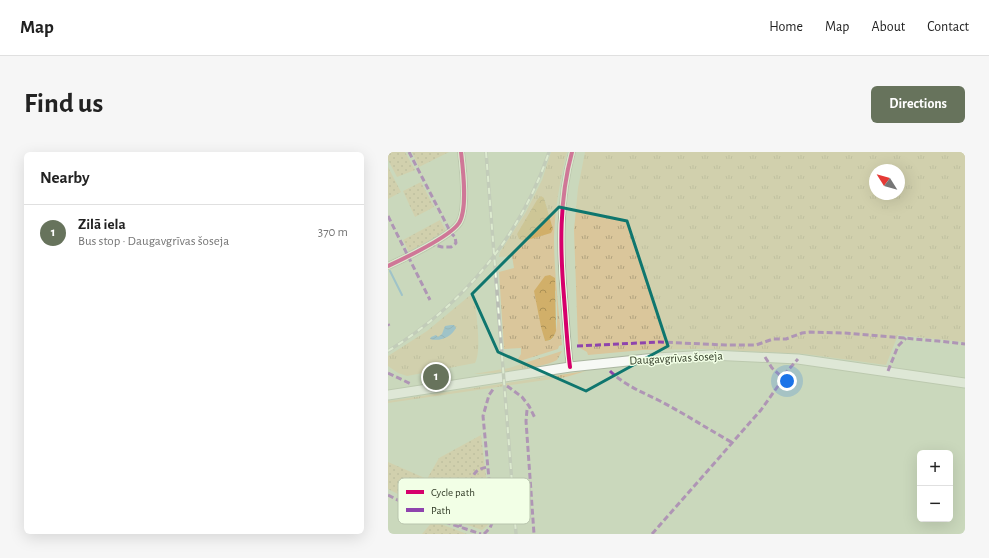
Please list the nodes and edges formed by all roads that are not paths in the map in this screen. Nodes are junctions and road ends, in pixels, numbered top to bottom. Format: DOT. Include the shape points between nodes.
graph roads {
  1 [pos="462,152"];
  2 [pos="572,152"];
  3 [pos="388,266"];
  4 [pos="570,367"];
  5 [pos="965,383"];
  6 [pos="388,395"];
  1 -- 3 [label="street" via="464,207 460,222 451,233"];
  2 -- 4 [label="street" via="564,188 561,233"];
  4 -- 5 [label="main road, Daugavgrīvas šoseja" via="663,357 746,356 798,359"];
  4 -- 6 [label="main road, Daugavgrīvas šoseja"];
}
